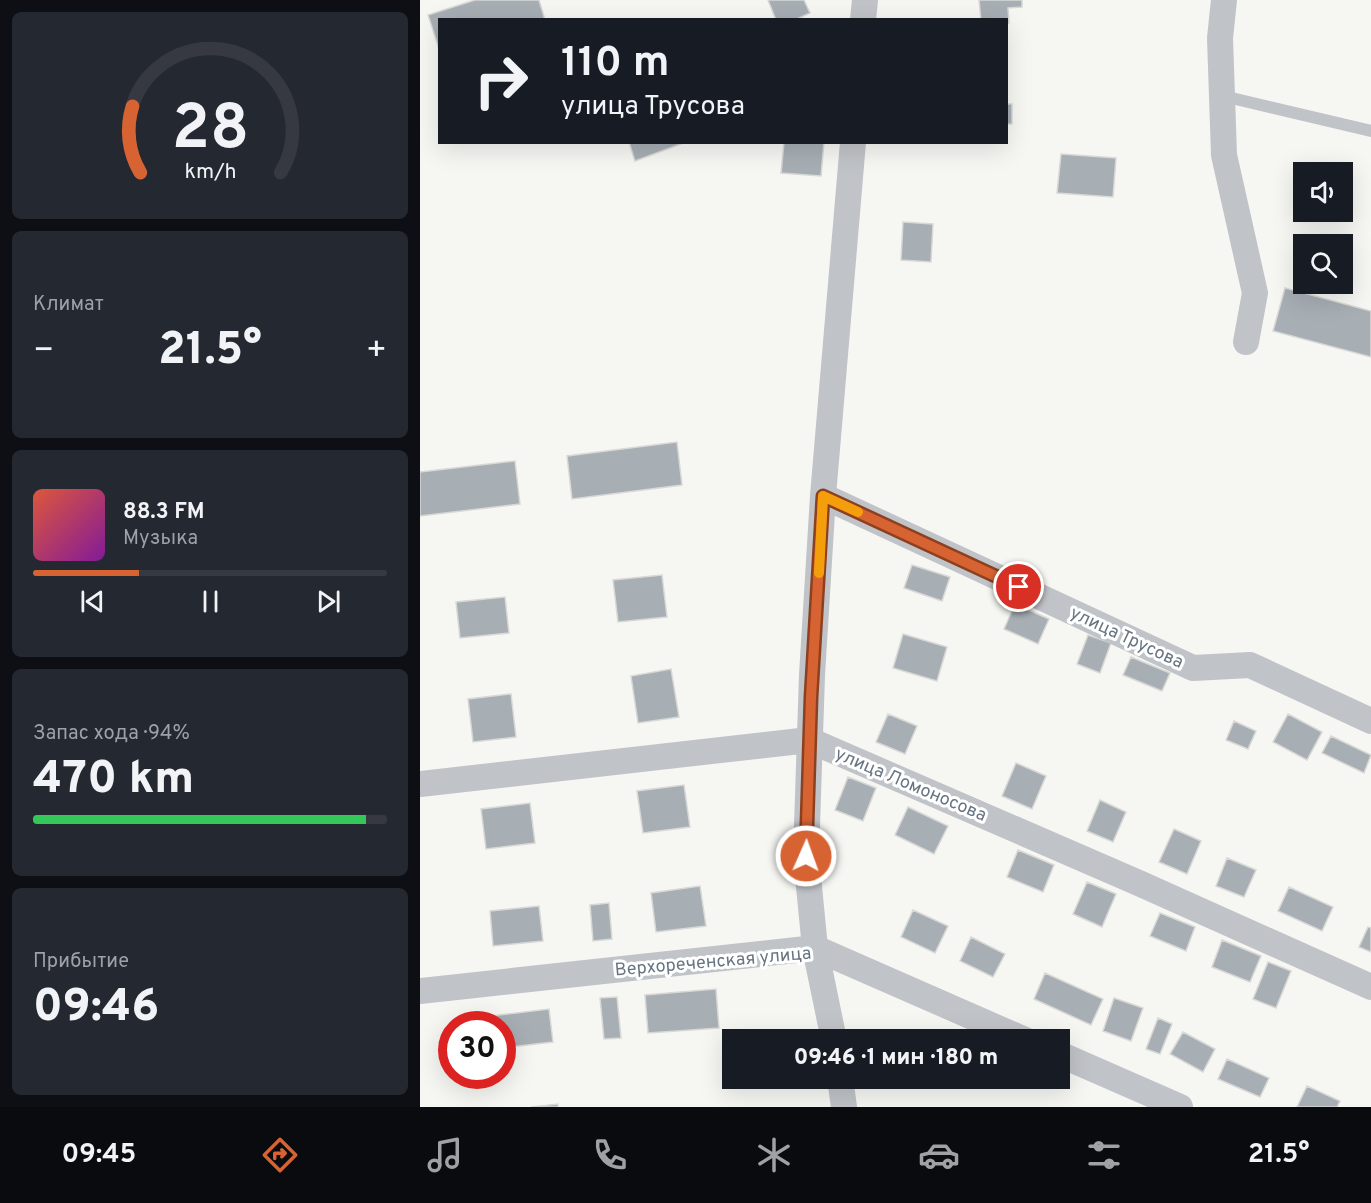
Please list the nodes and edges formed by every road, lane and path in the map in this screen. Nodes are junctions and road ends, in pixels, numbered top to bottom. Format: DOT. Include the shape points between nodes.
graph roads {
  1 [pos="865,0"];
  2 [pos="1224,0"];
  3 [pos="863,18"];
  4 [pos="1223,96"];
  5 [pos="1371,131"];
  6 [pos="853,144"];
  7 [pos="1246,342"];
  8 [pos="823,496"];
  9 [pos="1371,721"];
  10 [pos="809,740"];
  11 [pos="420,784"];
  12 [pos="815,948"];
  13 [pos="1371,987"];
  14 [pos="420,991"];
  15 [pos="832,1029"];
  16 [pos="1000,1029"];
  17 [pos="1070,1059"];
  18 [pos="842,1089"];
  19 [pos="844,1107"];
  20 [pos="1180,1107"];
  1 -- 3 [label="street"];
  2 -- 4 [label="street" via="1220,38"];
  4 -- 5 [label="lane"];
  4 -- 7 [label="street" via="1224,155 1255,293"];
  6 -- 8 [label="street"];
  8 -- 9 [label="street, улица Трусова" via="1193,668 1250,664"];
  8 -- 10 [label="street"];
  10 -- 11 [label="street, улица Ломоносова"];
  10 -- 12 [label="street" via="806,856"];
  10 -- 13 [label="street, улица Ломоносова"];
  12 -- 14 [label="street, Верхореченская улица"];
  12 -- 15 [label="street"];
  12 -- 16 [label="street, Верхореченская улица"];
  17 -- 20 [label="street"];
  18 -- 19 [label="street"];
}
